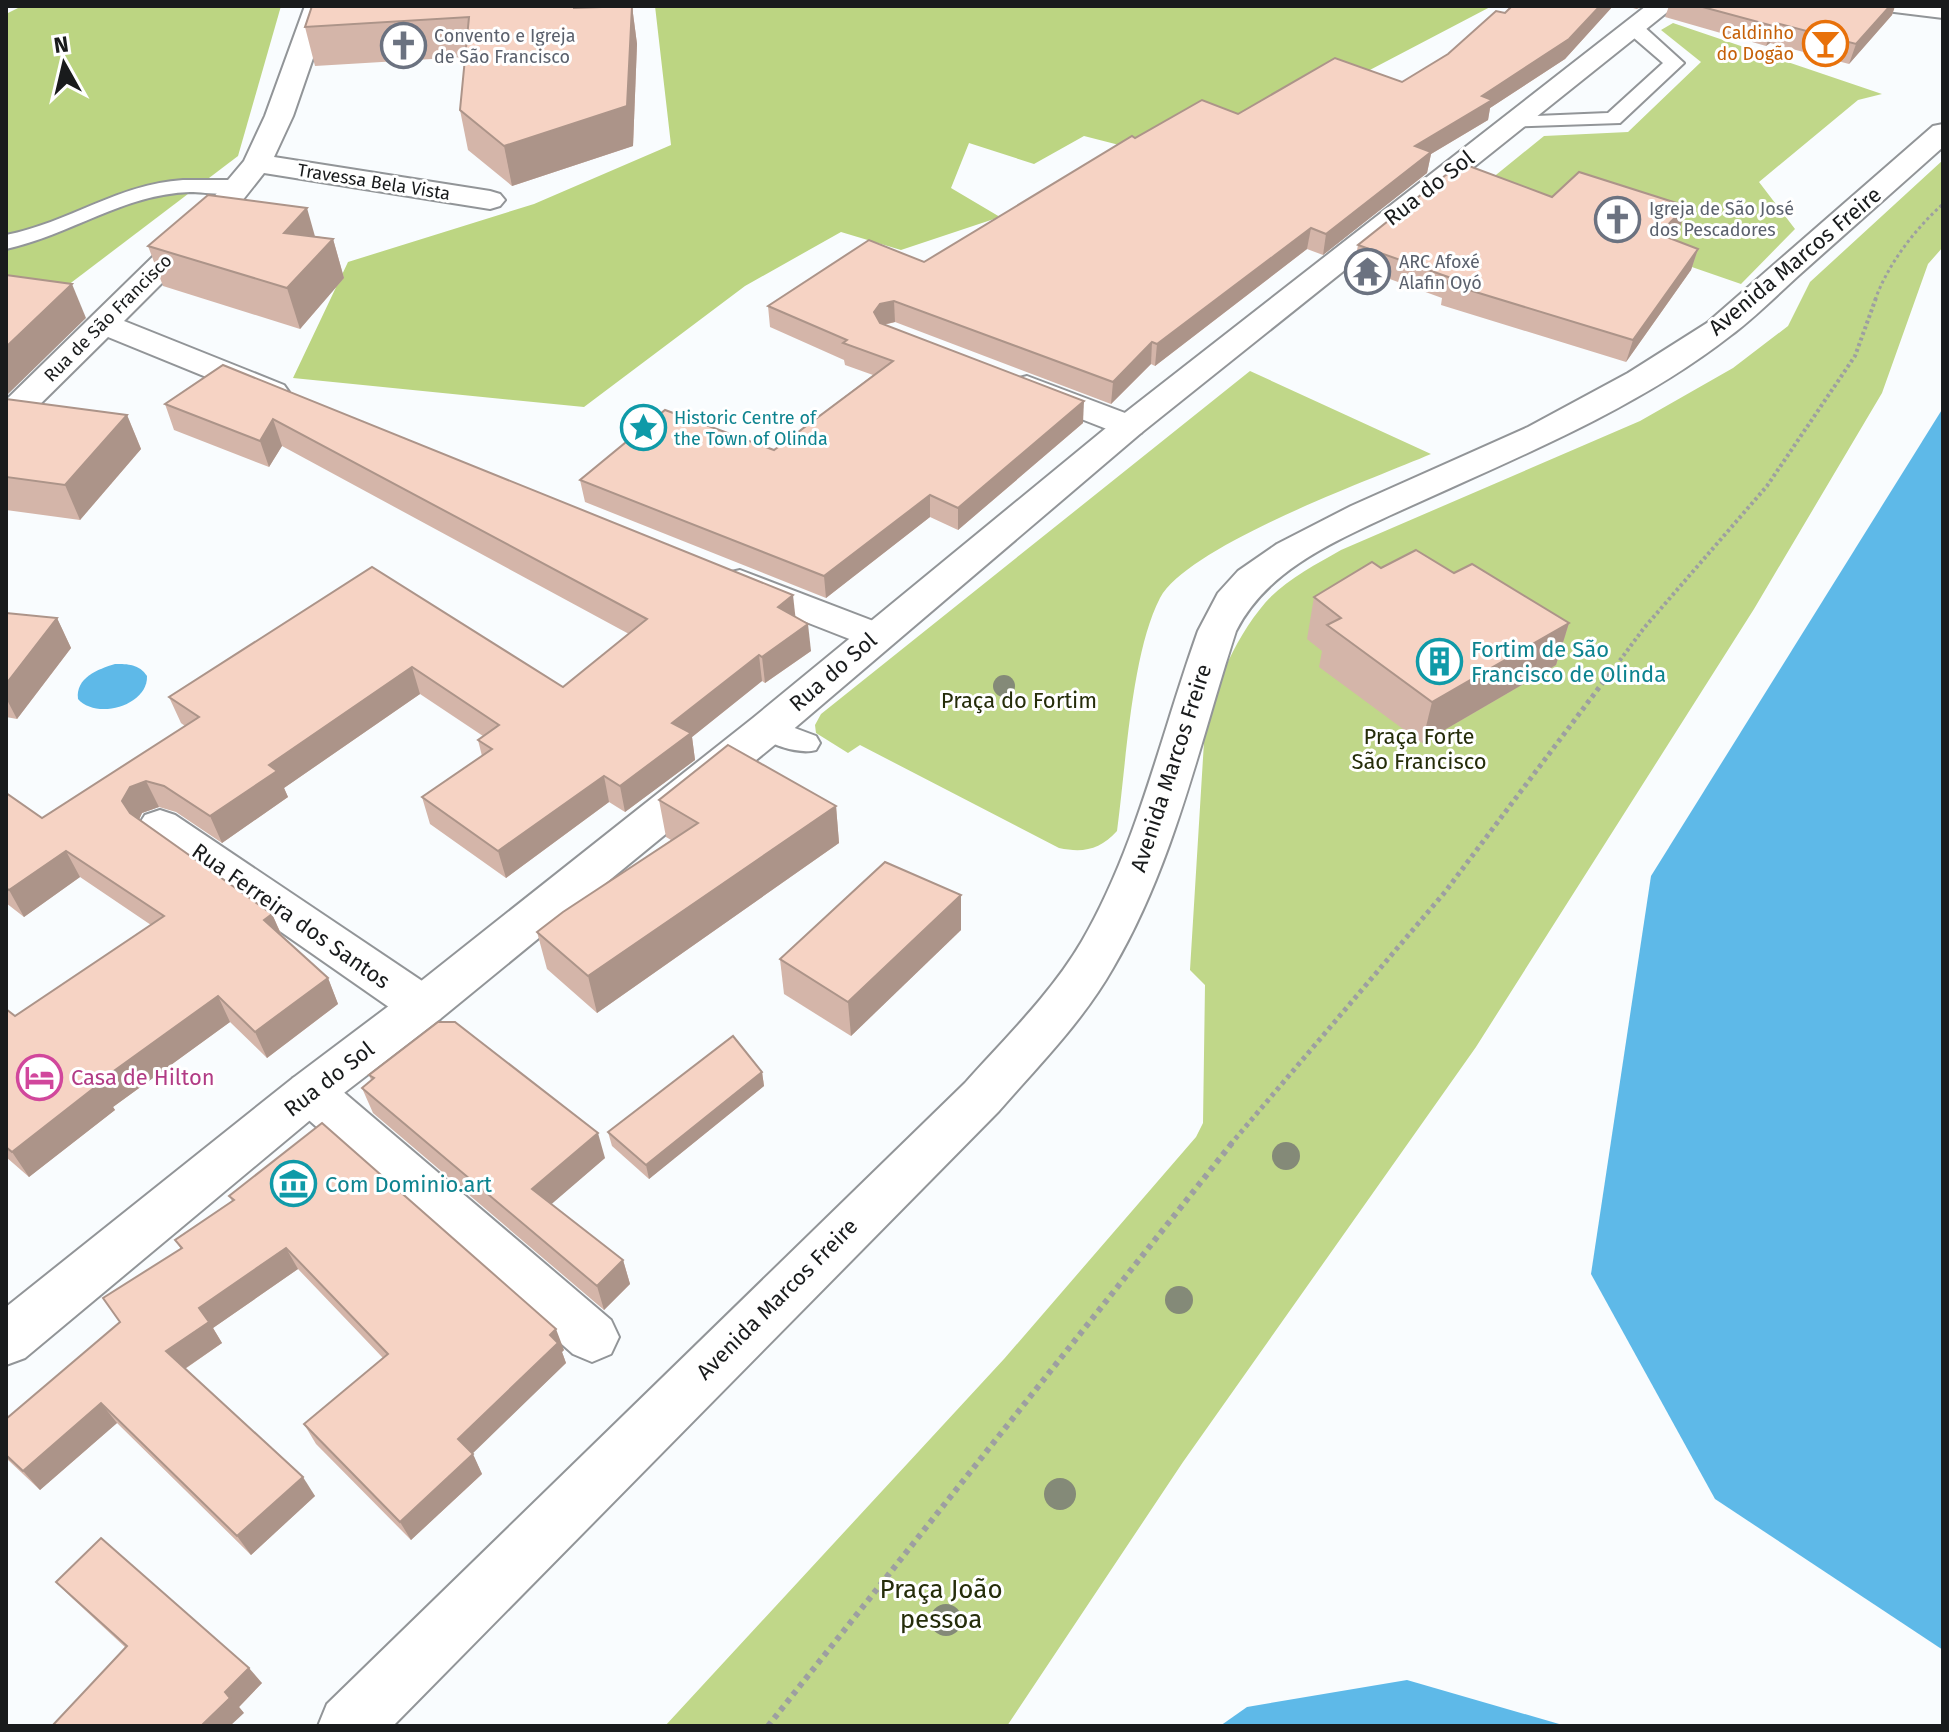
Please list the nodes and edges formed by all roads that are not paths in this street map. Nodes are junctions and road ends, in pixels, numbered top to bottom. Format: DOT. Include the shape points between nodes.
graph roads {
  1 [pos="318,6"];
  2 [pos="1895,6"];
  3 [pos="1943,10"];
  4 [pos="1648,17"];
  5 [pos="1512,123"];
  6 [pos="1943,132"];
  7 [pos="248,174"];
  8 [pos="490,200"];
  9 [pos="6,242"];
  10 [pos="104,324"];
  11 [pos="997,375"];
  12 [pos="296,402"];
  13 [pos="6,419"];
  14 [pos="1129,426"];
  15 [pos="714,572"];
  16 [pos="875,636"];
  17 [pos="768,728"];
  18 [pos="805,743"];
  19 [pos="160,826"];
  20 [pos="423,1006"];
  21 [pos="310,1092"];
  22 [pos="592,1337"];
  23 [pos="6,1340"];
  24 [pos="349,1726"];
  1 -- 7 [label="main road, Rua de São Francisco" via="279,116"];
  2 -- 3 [label="main road"];
  4 -- 5 [label="main road, Rua do Sol"];
  4 -- 5 [label="lane" via="1674,63 1613,119"];
  5 -- 14 [label="main road, Rua do Sol"];
  6 -- 24 [label="main road, Avenida Marcos Freire" via="1718,330 1540,434 1364,514 1290,552 1251,580 1217,631 1152,834 1120,912 1095,958 1040,1031 982,1097"];
  7 -- 8 [label="main road, Travessa Bela Vista"];
  7 -- 9 [label="lane" via="130,195 49,231"];
  7 -- 10 [label="main road, Rua de São Francisco"];
  10 -- 12 [label="main road"];
  10 -- 13 [label="main road, Rua de São Francisco"];
  11 -- 14 [label="main road"];
  14 -- 16 [label="main road, Rua do Sol"];
  15 -- 16 [label="main road"];
  16 -- 17 [label="main road, Rua do Sol"];
  17 -- 18 [label="lane"];
  17 -- 20 [label="main road, Rua do Sol"];
  19 -- 20 [label="main road, Rua Ferreira dos Santos"];
  20 -- 21 [label="main road, Rua do Sol"];
  21 -- 22 [label="main road"];
  21 -- 23 [label="main road, Rua do Sol"];
}
